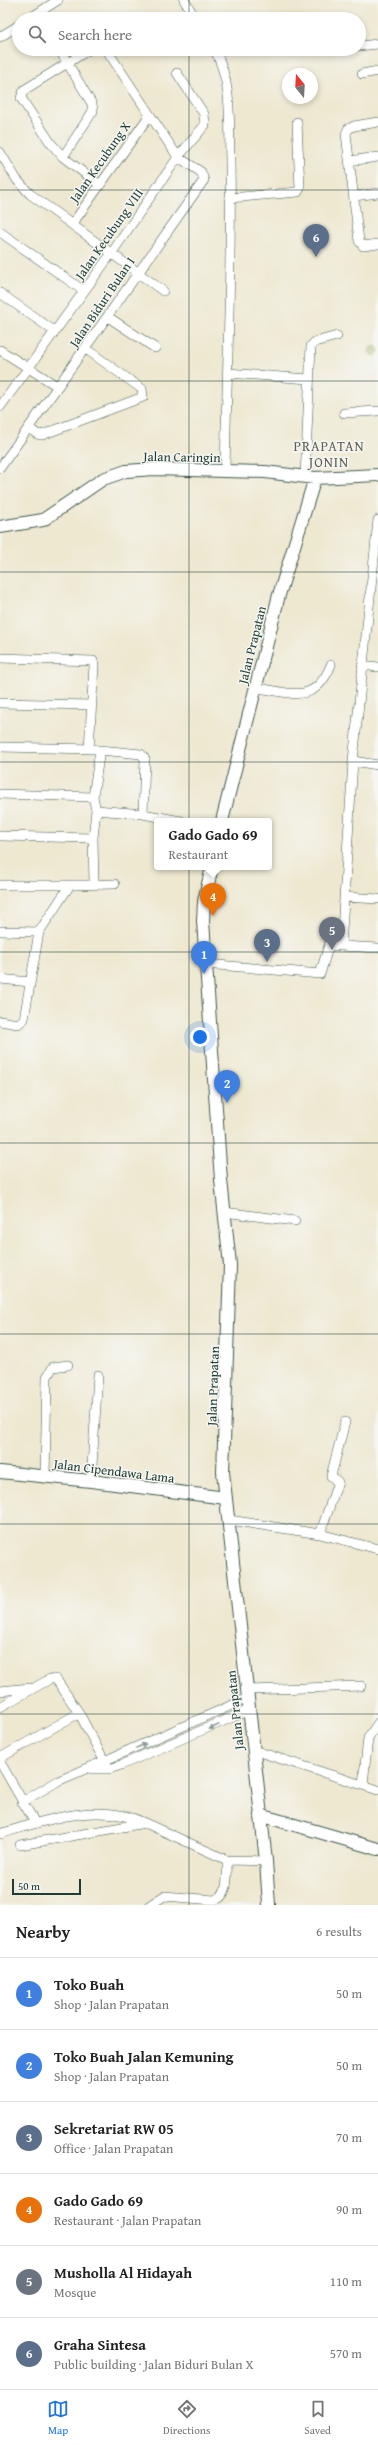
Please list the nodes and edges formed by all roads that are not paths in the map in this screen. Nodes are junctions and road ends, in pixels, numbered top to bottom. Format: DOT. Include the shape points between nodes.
graph roads {
  1 [pos="58,0"];
  2 [pos="184,0"];
  3 [pos="45,12"];
  4 [pos="192,12"];
  5 [pos="12,29"];
  6 [pos="0,37"];
  7 [pos="378,44"];
  8 [pos="366,45"];
  9 [pos="62,56"];
  10 [pos="79,56"];
  11 [pos="110,56"];
  12 [pos="218,56"];
  13 [pos="66,64"];
  14 [pos="378,72"];
  15 [pos="177,73"];
  16 [pos="362,74"];
  17 [pos="149,116"];
  18 [pos="297,122"];
  19 [pos="378,122"];
  20 [pos="0,152"];
  21 [pos="63,157"];
  22 [pos="178,157"];
  23 [pos="378,157"];
  24 [pos="349,161"];
  25 [pos="100,185"];
  26 [pos="378,193"];
  27 [pos="354,196"];
  28 [pos="230,198"];
  29 [pos="73,223"];
  30 [pos="0,232"];
  31 [pos="378,244"];
  32 [pos="111,254"];
  33 [pos="137,273"];
  34 [pos="84,291"];
  35 [pos="163,291"];
  36 [pos="0,293"];
  37 [pos="108,317"];
  38 [pos="54,331"];
  39 [pos="338,336"];
  40 [pos="155,348"];
  41 [pos="86,349"];
  42 [pos="0,350"];
  43 [pos="27,368"];
  44 [pos="227,373"];
  45 [pos="309,379"];
  46 [pos="57,386"];
  47 [pos="0,407"];
  48 [pos="378,412"];
  49 [pos="344,413"];
  50 [pos="29,428"];
  51 [pos="0,468"];
  52 [pos="224,472"];
  53 [pos="378,475"];
  54 [pos="310,478"];
  55 [pos="378,520"];
  56 [pos="0,527"];
  57 [pos="376,555"];
  58 [pos="0,658"];
  59 [pos="331,665"];
  60 [pos="362,666"];
  61 [pos="378,667"];
  62 [pos="256,688"];
  63 [pos="0,704"];
  64 [pos="92,705"];
  65 [pos="0,747"];
  66 [pos="89,749"];
  67 [pos="100,750"];
  68 [pos="353,762"];
  69 [pos="378,765"];
  70 [pos="0,794"];
  71 [pos="93,797"];
  72 [pos="96,810"];
  73 [pos="143,814"];
  74 [pos="165,818"];
  75 [pos="223,818"];
  76 [pos="0,836"];
  77 [pos="93,838"];
  78 [pos="211,870"];
  79 [pos="94,884"];
  80 [pos="115,884"];
  81 [pos="0,885"];
  82 [pos="70,885"];
  83 [pos="345,896"];
  84 [pos="378,899"];
  85 [pos="0,931"];
  86 [pos="39,932"];
  87 [pos="341,946"];
  88 [pos="378,948"];
  89 [pos="206,964"];
  90 [pos="0,979"];
  91 [pos="30,982"];
  92 [pos="0,1021"];
  93 [pos="224,1212"];
  94 [pos="295,1221"];
  95 [pos="68,1365"];
  96 [pos="98,1375"];
  97 [pos="345,1422"];
  98 [pos="0,1472"];
  99 [pos="45,1477"];
  100 [pos="91,1481"];
  101 [pos="226,1498"];
  102 [pos="229,1520"];
  103 [pos="320,1534"];
  104 [pos="378,1549"];
  105 [pos="361,1686"];
  106 [pos="34,1688"];
  107 [pos="0,1691"];
  108 [pos="248,1699"];
  109 [pos="0,1707"];
  110 [pos="79,1713"];
  111 [pos="378,1722"];
  112 [pos="172,1732"];
  113 [pos="177,1743"];
  114 [pos="253,1750"];
  115 [pos="0,1758"];
  116 [pos="0,1762"];
  117 [pos="107,1765"];
  118 [pos="363,1784"];
  119 [pos="378,1790"];
  120 [pos="22,1802"];
  121 [pos="260,1815"];
  122 [pos="35,1823"];
  123 [pos="145,1823"];
  124 [pos="0,1834"];
  125 [pos="20,1846"];
  126 [pos="378,1849"];
  127 [pos="228,1860"];
  128 [pos="266,1861"];
  129 [pos="150,1905"];
  130 [pos="269,1905"];
  1 -- 3 [label="street"];
  2 -- 4 [label="street"];
  5 -- 6 [label="street"];
  7 -- 8 [label="street"];
  9 -- 13 [label="street"];
  10 -- 13 [label="street"];
  11 -- 17 [label="street"];
  12 -- 28 [label="street" via="228,106"];
  13 -- 21 [label="street" via="92,104 93,111"];
  13 -- 21 [label="street" via="24,90 21,98"];
  14 -- 16 [label="street"];
  15 -- 22 [label="street, Jalan Kecubung VIII" via="204,114 205,120 205,125"];
  17 -- 22 [label="street"];
  17 -- 25 [label="street, Jalan Kecubung X"];
  18 -- 28 [label="street" via="300,188 298,192"];
  19 -- 24 [label="street" via="348,129 346,134"];
  20 -- 29 [label="street" via="24,188"];
  21 -- 25 [label="street"];
  22 -- 32 [label="street, Jalan Kecubung VIII"];
  22 -- 33 [label="street, Jalan Biduri Bulan I" via="201,172 204,180"];
  23 -- 24 [label="street"];
  24 -- 27 [label="street"];
  25 -- 29 [label="street, Jalan Kecubung X"];
  26 -- 27 [label="street"];
  27 -- 31 [label="street" via="361,244"];
  28 -- 44 [label="street"];
  29 -- 32 [label="street"];
  30 -- 34 [label="street"];
  32 -- 33 [label="street"];
  32 -- 34 [label="street, Jalan Kecubung VIII"];
  33 -- 35 [label="street"];
  33 -- 37 [label="street, Jalan Biduri Bulan I"];
  34 -- 38 [label="street, Jalan Kecubung VIII"];
  36 -- 38 [label="street"];
  37 -- 40 [label="street"];
  37 -- 41 [label="street, Jalan Biduri Bulan I"];
  38 -- 43 [label="street, Jalan Kecubung VIII"];
  39 -- 45 [label="street" via="315,342 311,346"];
  41 -- 46 [label="street, Jalan Biduri Bulan I"];
  41 -- 50 [label="street" via="142,389 143,397 42,435"];
  42 -- 43 [label="street"];
  43 -- 46 [label="street"];
  43 -- 47 [label="street, Jalan Kecubung VIII"];
  44 -- 45 [label="street"];
  44 -- 52 [label="street"];
  45 -- 54 [label="street"];
  46 -- 50 [label="street, Jalan Biduri Bulan I"];
  48 -- 49 [label="street"];
  50 -- 51 [label="street, Jalan Biduri Bulan I"];
  52 -- 54 [label="main road, Jalan Caringin" via="265,472"];
  52 -- 56 [label="main road, Jalan Caringin" via="154,469 126,471 103,479 43,520"];
  53 -- 54 [label="main road, Jalan Caringin"];
  54 -- 62 [label="main road, Jalan Prapatan"];
  55 -- 57 [label="street"];
  57 -- 60 [label="street"];
  58 -- 64 [label="street" via="93,661"];
  59 -- 62 [label="street" via="321,685 307,693"];
  60 -- 61 [label="street"];
  60 -- 68 [label="street"];
  62 -- 75 [label="main road, Jalan Prapatan"];
  63 -- 64 [label="street"];
  64 -- 66 [label="street"];
  65 -- 66 [label="street"];
  66 -- 67 [label="street"];
  67 -- 71 [label="street"];
  67 -- 73 [label="street" via="145,756"];
  68 -- 69 [label="street"];
  68 -- 83 [label="street"];
  70 -- 71 [label="street"];
  71 -- 72 [label="street"];
  72 -- 73 [label="street"];
  72 -- 77 [label="street"];
  73 -- 74 [label="street"];
  76 -- 77 [label="street"];
  77 -- 79 [label="street"];
  78 -- 89 [label="main road, Jalan Prapatan" via="204,907"];
  79 -- 80 [label="street"];
  79 -- 82 [label="street"];
  81 -- 82 [label="street"];
  82 -- 86 [label="street"];
  83 -- 84 [label="street"];
  83 -- 87 [label="street"];
  85 -- 86 [label="street"];
  86 -- 91 [label="street"];
  87 -- 88 [label="street"];
  87 -- 89 [label="street" via="329,945 320,974"];
  89 -- 93 [label="main road, Jalan Prapatan"];
  90 -- 91 [label="street"];
  91 -- 92 [label="street" via="23,1022 18,1024"];
  93 -- 94 [label="street"];
  93 -- 101 [label="main road, Jalan Prapatan" via="230,1265 223,1472"];
  95 -- 99 [label="street" via="54,1367 47,1377"];
  96 -- 100 [label="street"];
  97 -- 103 [label="street" via="331,1476 338,1482"];
  98 -- 99 [label="main road, Jalan Cipendawa Lama"];
  99 -- 100 [label="main road, Jalan Cipendawa Lama"];
  100 -- 101 [label="main road, Jalan Cipendawa Lama"];
  101 -- 102 [label="main road, Jalan Prapatan"];
  102 -- 103 [label="street"];
  102 -- 108 [label="main road, Jalan Prapatan"];
  103 -- 104 [label="street"];
  105 -- 108 [label="street"];
  106 -- 107 [label="street"];
  106 -- 109 [label="street"];
  106 -- 110 [label="street" via="56,1679"];
  108 -- 112 [label="street"];
  108 -- 113 [label="street, one-way"];
  108 -- 114 [label="main road, Jalan Prapatan"];
  110 -- 115 [label="street"];
  110 -- 117 [label="street"];
  111 -- 118 [label="street" via="368,1738"];
  112 -- 113 [label="street"];
  117 -- 112 [label="street, one-way"];
  113 -- 117 [label="street"];
  114 -- 118 [label="street" via="291,1764"];
  114 -- 121 [label="main road, Jalan Prapatan"];
  116 -- 120 [label="street"];
  117 -- 120 [label="street" via="88,1769 58,1781"];
  118 -- 119 [label="street"];
  120 -- 122 [label="street"];
  121 -- 126 [label="main road"];
  121 -- 128 [label="main road, Jalan Prapatan"];
  122 -- 123 [label="street" via="74,1814 105,1813 129,1815"];
  122 -- 124 [label="street"];
  123 -- 125 [label="street"];
  123 -- 127 [label="street"];
  127 -- 128 [label="street"];
  127 -- 129 [label="street" via="225,1893 220,1898 214,1900 164,1896"];
  128 -- 130 [label="main road, Jalan Prapatan"];
}
